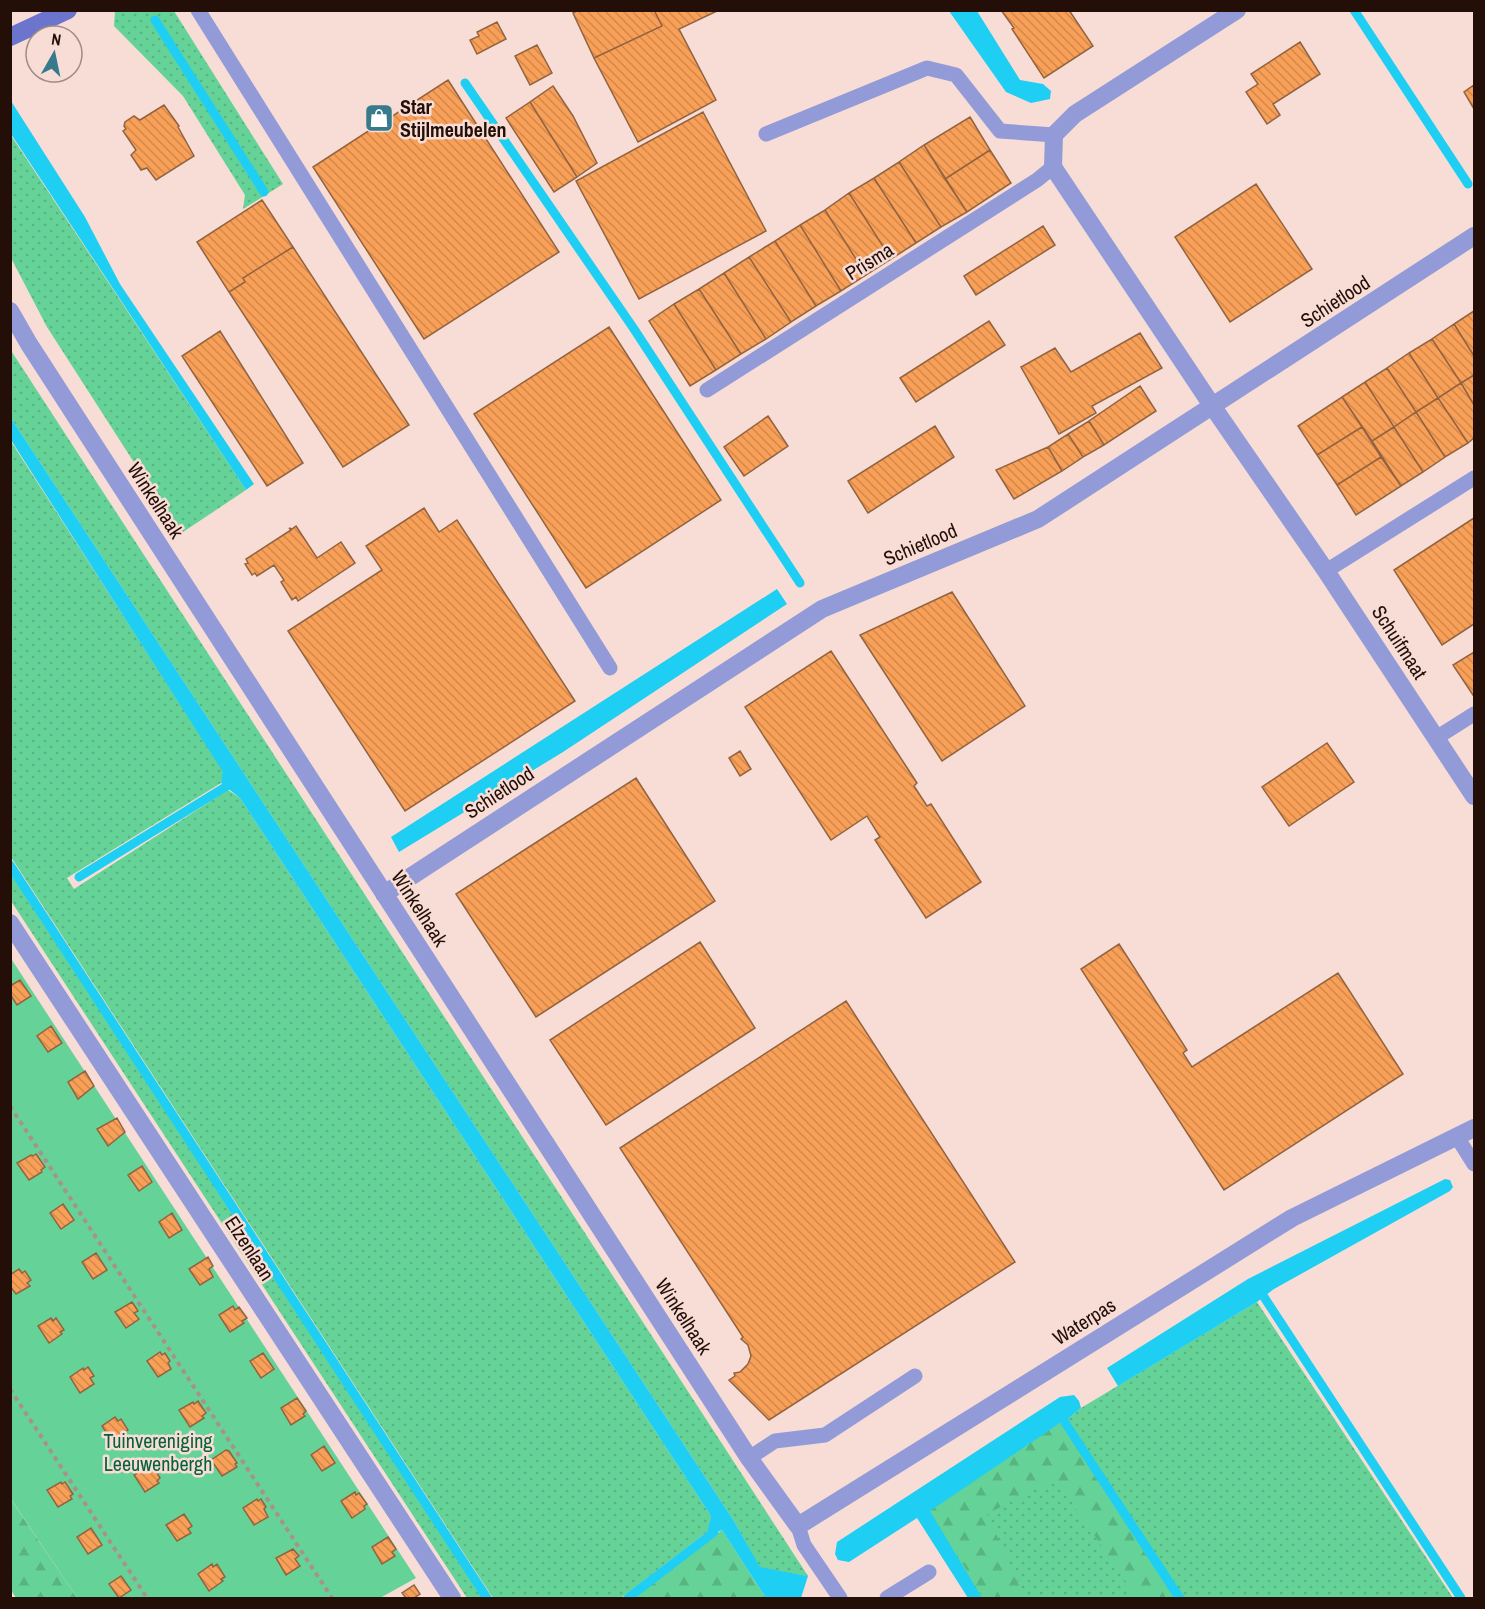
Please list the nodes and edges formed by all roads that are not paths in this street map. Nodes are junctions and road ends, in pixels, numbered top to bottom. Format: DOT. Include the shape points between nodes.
graph roads {
  1 [pos="68,10"];
  2 [pos="198,10"];
  3 [pos="1238,10"];
  4 [pos="10,37"];
  5 [pos="766,134"];
  6 [pos="1054,135"];
  7 [pos="1053,166"];
  8 [pos="1474,236"];
  9 [pos="10,310"];
  10 [pos="707,390"];
  11 [pos="1213,407"];
  12 [pos="1474,478"];
  13 [pos="1326,571"];
  14 [pos="610,668"];
  15 [pos="1474,714"];
  16 [pos="1436,738"];
  17 [pos="1474,796"];
  18 [pos="384,894"];
  19 [pos="14,935"];
  20 [pos="1474,1128"];
  21 [pos="1457,1137"];
  22 [pos="1474,1164"];
  23 [pos="915,1376"];
  24 [pos="749,1458"];
  25 [pos="798,1526"];
  26 [pos="929,1572"];
  27 [pos="452,1599"];
  28 [pos="840,1599"];
  29 [pos="887,1599"];
  1 -- 4 [label="street"];
  2 -- 14 [label="lane"];
  3 -- 6 [label="street" via="1075,114"];
  5 -- 6 [label="lane" via="927,68 956,75 1000,131"];
  6 -- 7 [label="street"];
  7 -- 10 [label="lane, Prisma" via="1037,180"];
  7 -- 11 [label="street"];
  8 -- 11 [label="street, Schietlood"];
  9 -- 18 [label="street, Winkelhaak"];
  11 -- 13 [label="street, Schuifmaat"];
  11 -- 18 [label="street, Schietlood" via="1038,519 822,609"];
  12 -- 13 [label="lane"];
  13 -- 16 [label="street, Schuifmaat"];
  15 -- 16 [label="lane"];
  16 -- 17 [label="street, Schuifmaat"];
  18 -- 24 [label="street, Winkelhaak"];
  19 -- 27 [label="street, Elzenlaan"];
  20 -- 21 [label="street, Waterpas"];
  21 -- 22 [label="lane"];
  21 -- 25 [label="street, Waterpas" via="1292,1218"];
  23 -- 24 [label="lane" via="825,1435 775,1441"];
  24 -- 25 [label="street, Winkelhaak"];
  25 -- 28 [label="lane" via="804,1545"];
  26 -- 29 [label="lane"];
}
